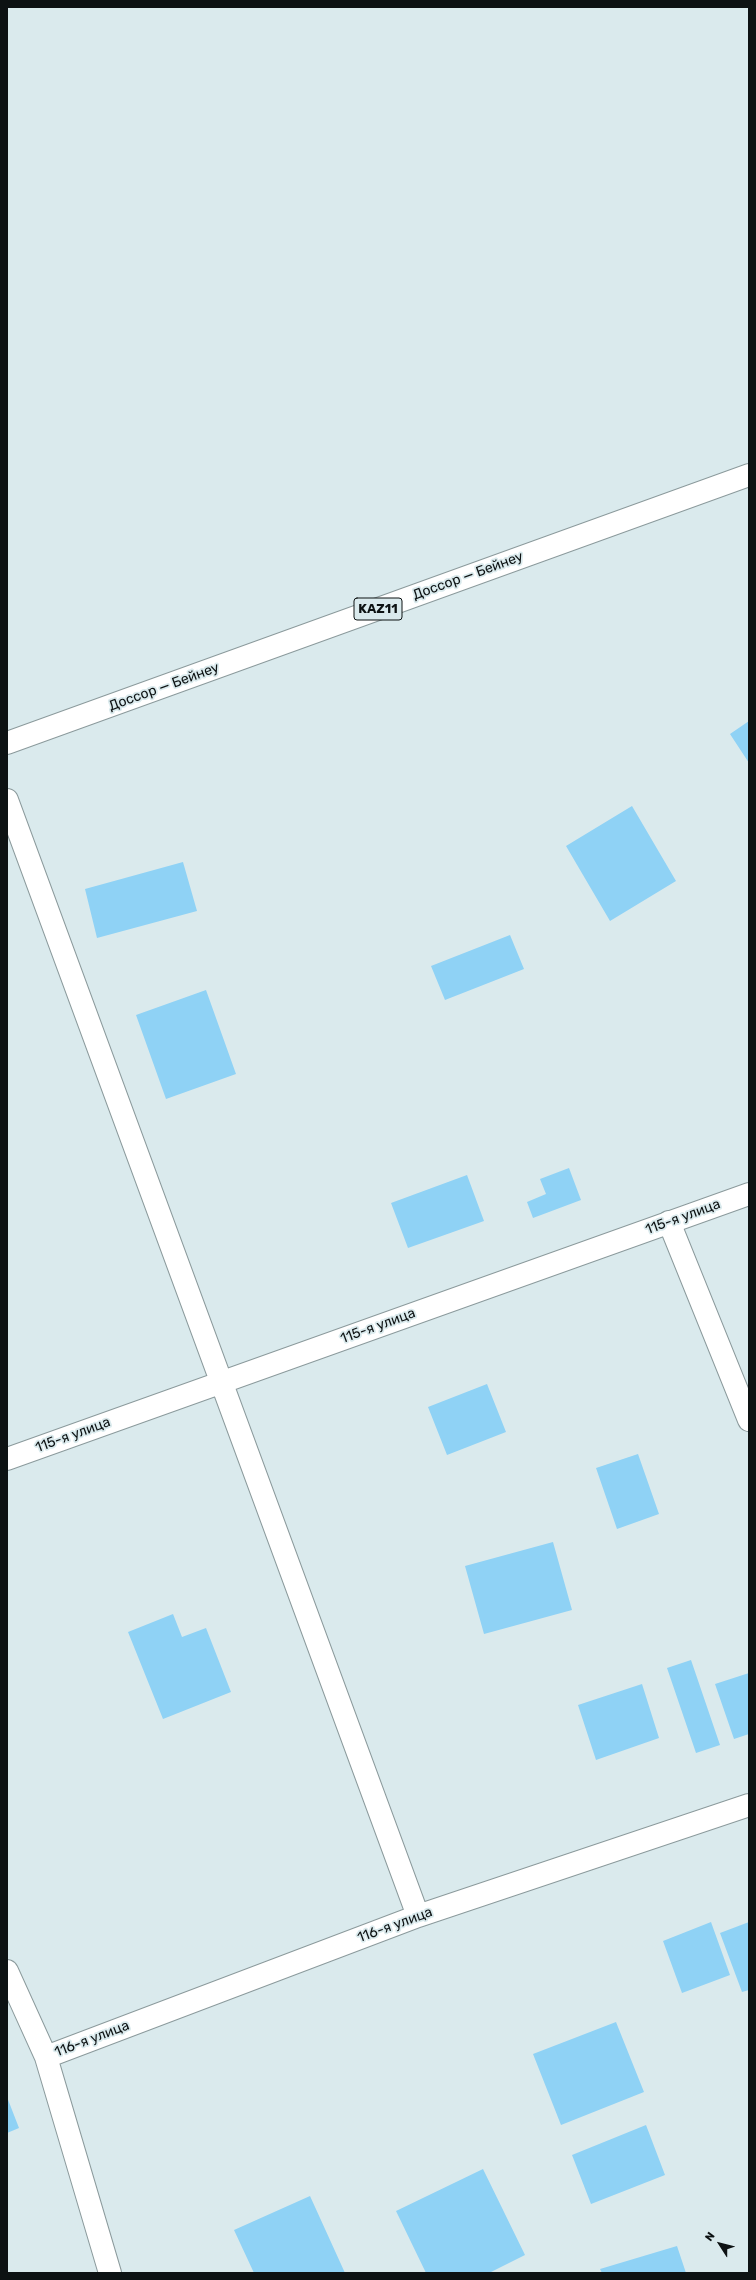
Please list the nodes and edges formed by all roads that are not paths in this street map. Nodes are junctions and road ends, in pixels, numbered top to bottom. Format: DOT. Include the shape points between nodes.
graph roads {
  1 [pos="749,475"];
  2 [pos="7,744"];
  3 [pos="7,800"];
  4 [pos="749,1194"];
  5 [pos="669,1222"];
  6 [pos="221,1382"];
  7 [pos="749,1420"];
  8 [pos="7,1459"];
  9 [pos="749,1804"];
  10 [pos="418,1916"];
  11 [pos="7,1971"];
  12 [pos="46,2057"];
  13 [pos="110,2273"];
  1 -- 2 [label="main road, Доссор — Бейнеу / KAZ11"];
  3 -- 6 [label="main road"];
  4 -- 5 [label="main road, 115-я улица"];
  5 -- 6 [label="main road, 115-я улица"];
  5 -- 7 [label="main road"];
  6 -- 8 [label="main road, 115-я улица"];
  6 -- 10 [label="main road"];
  9 -- 10 [label="main road, 116-я улица"];
  10 -- 12 [label="main road, 116-я улица"];
  11 -- 12 [label="main road"];
  12 -- 13 [label="main road"];
}
